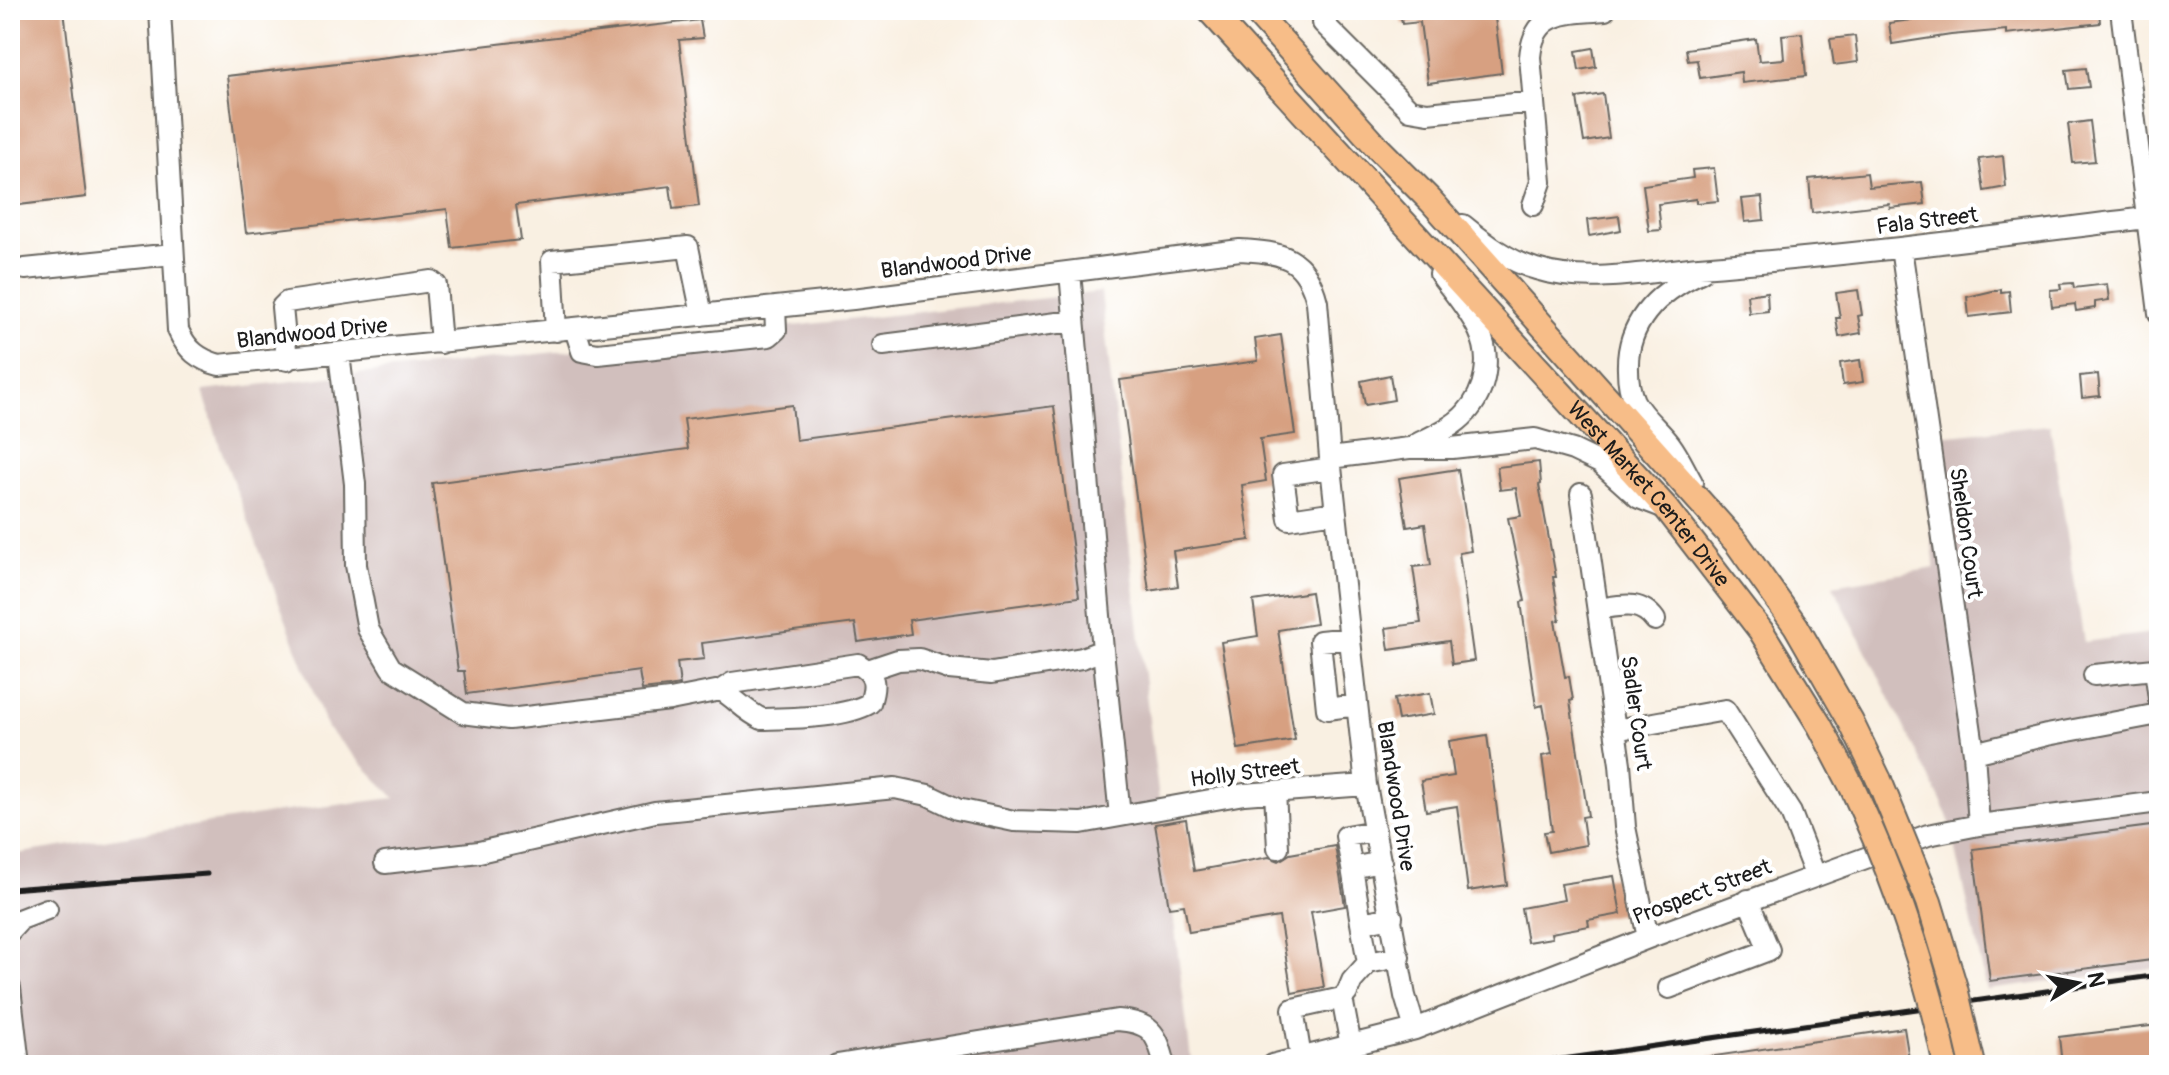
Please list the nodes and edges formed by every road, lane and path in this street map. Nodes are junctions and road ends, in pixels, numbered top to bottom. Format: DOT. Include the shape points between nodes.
graph roads {
  1 [pos="160,10"];
  2 [pos="1209,10"];
  3 [pos="1254,10"];
  4 [pos="1605,10"];
  5 [pos="2121,10"];
  6 [pos="1323,23"];
  7 [pos="1534,102"];
  8 [pos="1431,201"];
  9 [pos="1533,205"];
  10 [pos="2147,218"];
  11 [pos="1407,226"];
  12 [pos="1901,248"];
  13 [pos="173,254"];
  14 [pos="1713,266"];
  15 [pos="25,269"];
  16 [pos="1070,272"];
  17 [pos="775,307"];
  18 [pos="2159,313"];
  19 [pos="702,315"];
  20 [pos="1073,321"];
  21 [pos="566,330"];
  22 [pos="441,343"];
  23 [pos="883,345"];
  24 [pos="339,354"];
  25 [pos="287,360"];
  26 [pos="1409,448"];
  27 [pos="1330,463"];
  28 [pos="1581,494"];
  29 [pos="1667,509"];
  30 [pos="1336,512"];
  31 [pos="1710,514"];
  32 [pos="1598,609"];
  33 [pos="1655,620"];
  34 [pos="1350,638"];
  35 [pos="1103,650"];
  36 [pos="868,670"];
  37 [pos="2094,675"];
  38 [pos="721,690"];
  39 [pos="2159,699"];
  40 [pos="1357,705"];
  41 [pos="2159,714"];
  42 [pos="1615,730"];
  43 [pos="1974,753"];
  44 [pos="1366,785"];
  45 [pos="1275,792"];
  46 [pos="2159,802"];
  47 [pos="1125,815"];
  48 [pos="1979,825"];
  49 [pos="1375,831"];
  50 [pos="1278,848"];
  51 [pos="1381,862"];
  52 [pos="385,863"];
  53 [pos="1352,868"];
  54 [pos="1815,875"];
  55 [pos="1748,900"];
  56 [pos="47,909"];
  57 [pos="1392,917"];
  58 [pos="1361,923"];
  59 [pos="10,931"];
  60 [pos="1648,938"];
  61 [pos="1399,957"];
  62 [pos="1368,963"];
  63 [pos="10,988"];
  64 [pos="1669,988"];
  65 [pos="1342,998"];
  66 [pos="1415,1029"];
  67 [pos="1351,1046"];
  68 [pos="1301,1058"];
  69 [pos="19,1065"];
  70 [pos="837,1065"];
  71 [pos="1165,1065"];
  72 [pos="1272,1065"];
  73 [pos="1946,1065"];
  74 [pos="1973,1065"];
  1 -- 13 [label="street, Blandwood Drive"];
  2 -- 11 [label="main road, West Market Center Drive"];
  3 -- 8 [label="main road, West Market Center Drive"];
  4 -- 7 [label="street" via="1557,15 1537,29 1530,57"];
  5 -- 10 [label="street"];
  6 -- 7 [label="street" via="1410,110 1428,113"];
  7 -- 9 [label="street" via="1541,182"];
  8 -- 14 [label="street, Fala Street" via="1496,251 1536,269 1583,277"];
  8 -- 31 [label="main road, West Market Center Drive"];
  10 -- 12 [label="street, Fala Street"];
  10 -- 18 [label="street"];
  11 -- 26 [label="street" via="1480,332 1486,360 1486,377 1466,413"];
  11 -- 29 [label="main road, West Market Center Drive"];
  12 -- 14 [label="street, Fala Street"];
  12 -- 43 [label="street, Sheldon Court"];
  13 -- 15 [label="street"];
  13 -- 25 [label="street, Blandwood Drive" via="178,330 191,352 219,365"];
  14 -- 31 [label="street, Fala Street" via="1670,289 1645,312 1629,344 1628,361 1634,400 1670,445"];
  16 -- 17 [label="street, Blandwood Drive"];
  16 -- 20 [label="street"];
  16 -- 27 [label="street, Blandwood Drive" via="1240,250 1272,251 1302,268 1317,302"];
  17 -- 19 [label="street, Blandwood Drive"];
  17 -- 21 [label="street" via="776,330 769,336 598,354 582,351"];
  19 -- 21 [label="street, Blandwood Drive"];
  19 -- 21 [label="street" via="688,247 552,261"];
  20 -- 23 [label="street"];
  20 -- 35 [label="street"];
  21 -- 22 [label="street, Blandwood Drive"];
  22 -- 24 [label="street, Blandwood Drive"];
  22 -- 25 [label="street" via="436,285 431,281 287,302 282,307"];
  24 -- 25 [label="street, Blandwood Drive"];
  24 -- 38 [label="street" via="355,484 356,565 368,629 391,668 463,713 509,719"];
  26 -- 27 [label="street"];
  26 -- 29 [label="street" via="1535,439 1600,463 1639,498"];
  27 -- 30 [label="street, Blandwood Drive"];
  27 -- 30 [label="street" via="1283,475 1289,519"];
  28 -- 32 [label="street, Sadler Court"];
  29 -- 73 [label="main road, West Market Center Drive, bridge" via="1761,631 1852,787 1921,962"];
  30 -- 34 [label="street, Blandwood Drive"];
  31 -- 74 [label="main road, West Market Center Drive, bridge" via="1796,626 1879,780 1929,902"];
  32 -- 33 [label="street" via="1638,605"];
  32 -- 42 [label="street, Sadler Court"];
  34 -- 40 [label="street, Blandwood Drive"];
  34 -- 40 [label="street" via="1320,641 1327,709"];
  35 -- 36 [label="street" via="992,673 949,669 919,659"];
  35 -- 47 [label="street"];
  36 -- 38 [label="street" via="858,664 732,683"];
  36 -- 38 [label="street" via="875,688 870,703 837,712 762,719"];
  37 -- 39 [label="street" via="2155,669"];
  40 -- 44 [label="street, Blandwood Drive"];
  41 -- 43 [label="street"];
  42 -- 54 [label="street" via="1725,710 1791,813"];
  42 -- 60 [label="street, Sadler Court" via="1625,827"];
  43 -- 48 [label="street, Sheldon Court"];
  44 -- 45 [label="street, Holly Street"];
  44 -- 49 [label="street, Blandwood Drive"];
  45 -- 47 [label="street, Holly Street"];
  45 -- 50 [label="street"];
  46 -- 48 [label="street, Prospect Street"];
  47 -- 52 [label="street, Holly Street" via="1081,823 1014,821 895,788 655,812 479,852"];
  48 -- 54 [label="street, Prospect Street" via="1928,835"];
  49 -- 51 [label="street, Blandwood Drive"];
  49 -- 53 [label="street" via="1346,836"];
  51 -- 53 [label="street"];
  51 -- 57 [label="street, Blandwood Drive"];
  53 -- 58 [label="street"];
  54 -- 55 [label="street, Prospect Street"];
  55 -- 60 [label="street, Prospect Street"];
  55 -- 64 [label="street" via="1769,950"];
  56 -- 59 [label="street" via="21,919"];
  57 -- 58 [label="street"];
  57 -- 61 [label="street, Blandwood Drive"];
  58 -- 62 [label="street"];
  60 -- 66 [label="street, Prospect Street"];
  61 -- 62 [label="street"];
  61 -- 66 [label="street, Blandwood Drive"];
  62 -- 65 [label="street"];
  63 -- 69 [label="street"];
  65 -- 67 [label="street"];
  65 -- 68 [label="street" via="1293,1009"];
  66 -- 67 [label="street, Prospect Street"];
  67 -- 68 [label="street, Prospect Street"];
  68 -- 72 [label="street, Prospect Street"];
  70 -- 71 [label="street" via="1117,1020 1148,1027"];
}
